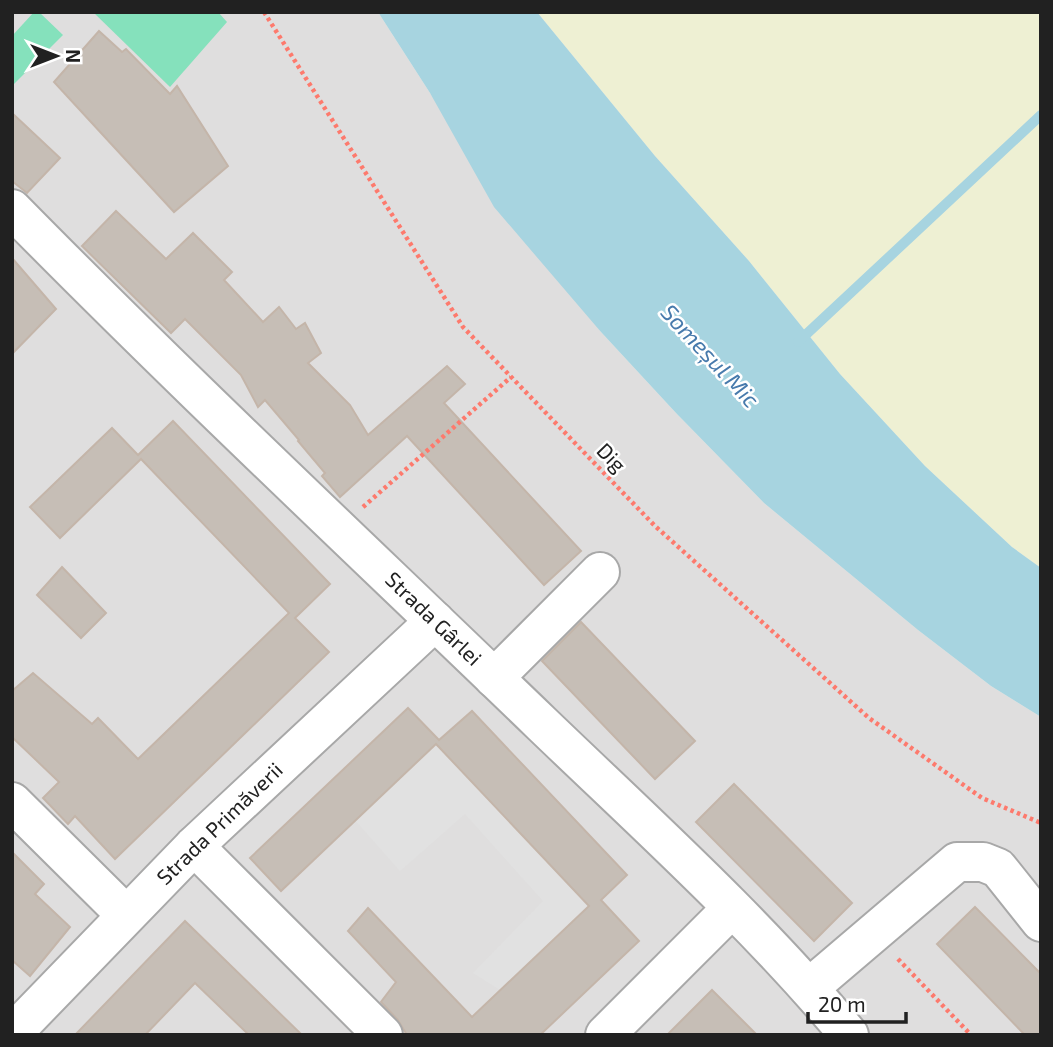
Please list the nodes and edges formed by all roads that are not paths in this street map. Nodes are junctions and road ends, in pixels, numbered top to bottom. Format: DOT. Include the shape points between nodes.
graph roads {
  1 [pos="12,209"];
  2 [pos="600,572"];
  3 [pos="435,621"];
  4 [pos="502,685"];
  5 [pos="12,802"];
  6 [pos="194,846"];
  7 [pos="731,909"];
  8 [pos="126,915"];
  9 [pos="1041,922"];
  10 [pos="809,988"];
  11 [pos="12,1034"];
  12 [pos="383,1035"];
  13 [pos="605,1035"];
  14 [pos="849,1035"];
  1 -- 3 [label="street, Strada Gârlei"];
  2 -- 4 [label="street"];
  3 -- 4 [label="street, Strada Gârlei"];
  3 -- 6 [label="street, Strada Primăverii"];
  4 -- 7 [label="street, Strada Gârlei"];
  5 -- 8 [label="street"];
  6 -- 8 [label="street, Strada Primăverii"];
  6 -- 12 [label="street"];
  7 -- 10 [label="street, Strada Gârlei"];
  7 -- 13 [label="street"];
  8 -- 11 [label="street, Strada Primăverii"];
  9 -- 10 [label="street" via="998,868 983,862 957,862"];
  10 -- 14 [label="street, Strada Gârlei"];
}
